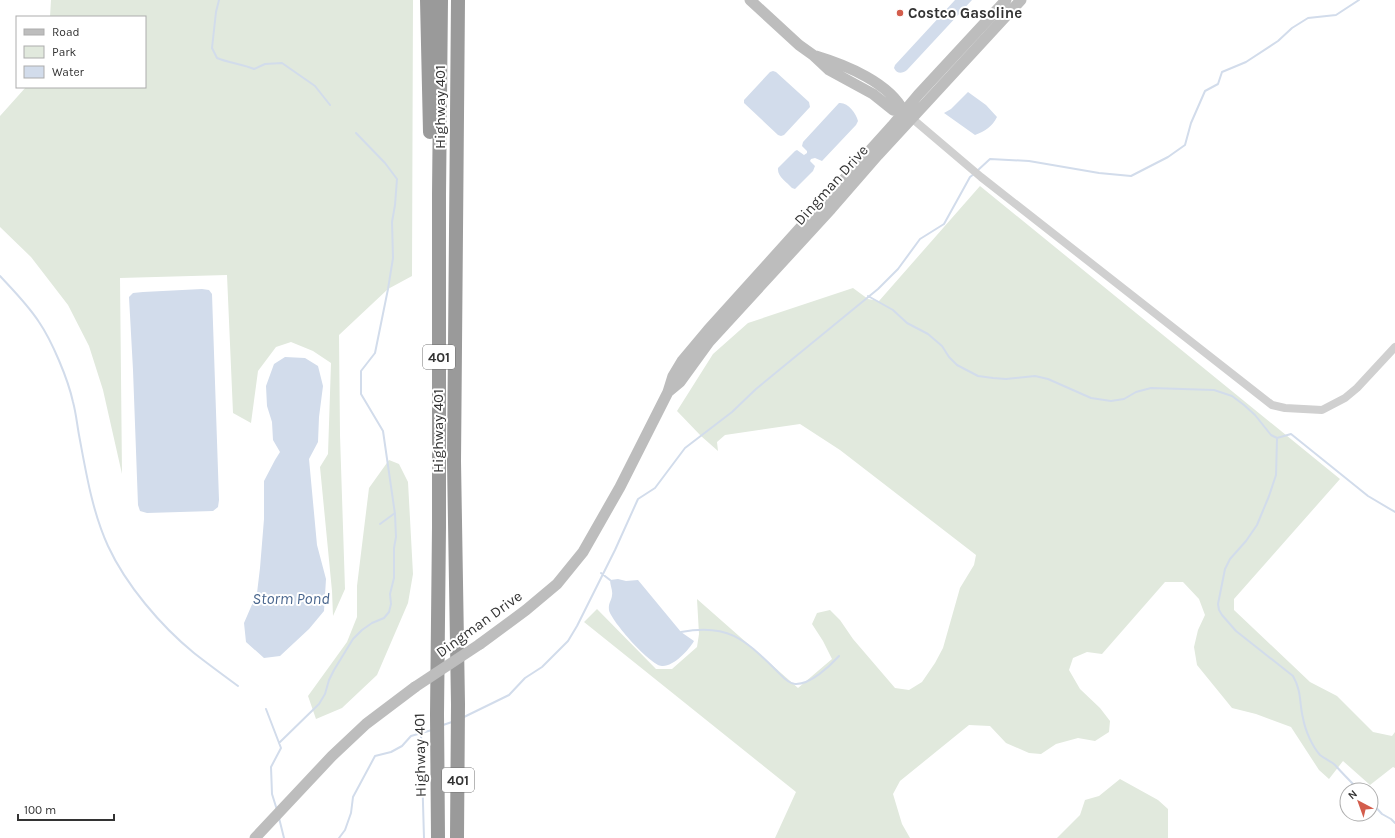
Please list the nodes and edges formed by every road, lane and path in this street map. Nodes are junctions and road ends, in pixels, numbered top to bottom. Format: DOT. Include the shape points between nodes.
graph roads {
  1 [pos="427,0"];
  2 [pos="441,0"];
  3 [pos="458,0"];
  4 [pos="750,0"];
  5 [pos="1006,0"];
  6 [pos="1021,0"];
  7 [pos="908,116"];
  8 [pos="439,194"];
  9 [pos="1395,347"];
  10 [pos="255,838"];
  11 [pos="438,838"];
  12 [pos="457,838"];
  1 -- 8 [label="highway" via="431,174"];
  2 -- 8 [label="highway, Highway 401 / 401"];
  3 -- 12 [label="highway, Highway 401 / 401" via="454,461 458,704"];
  4 -- 7 [label="main road" via="812,54 834,61 881,86 900,102"];
  5 -- 7 [label="main road, Dingman Drive" via="918,95"];
  6 -- 7 [label="main road, Dingman Drive"];
  7 -- 9 [label="street" via="981,177 1272,405 1322,410 1346,398"];
  7 -- 10 [label="main road, Dingman Drive, bridge" via="682,360 620,487 583,552 557,584 526,610 415,687 361,730 332,756"];
  8 -- 11 [label="highway, Highway 401 / 401"];
}
